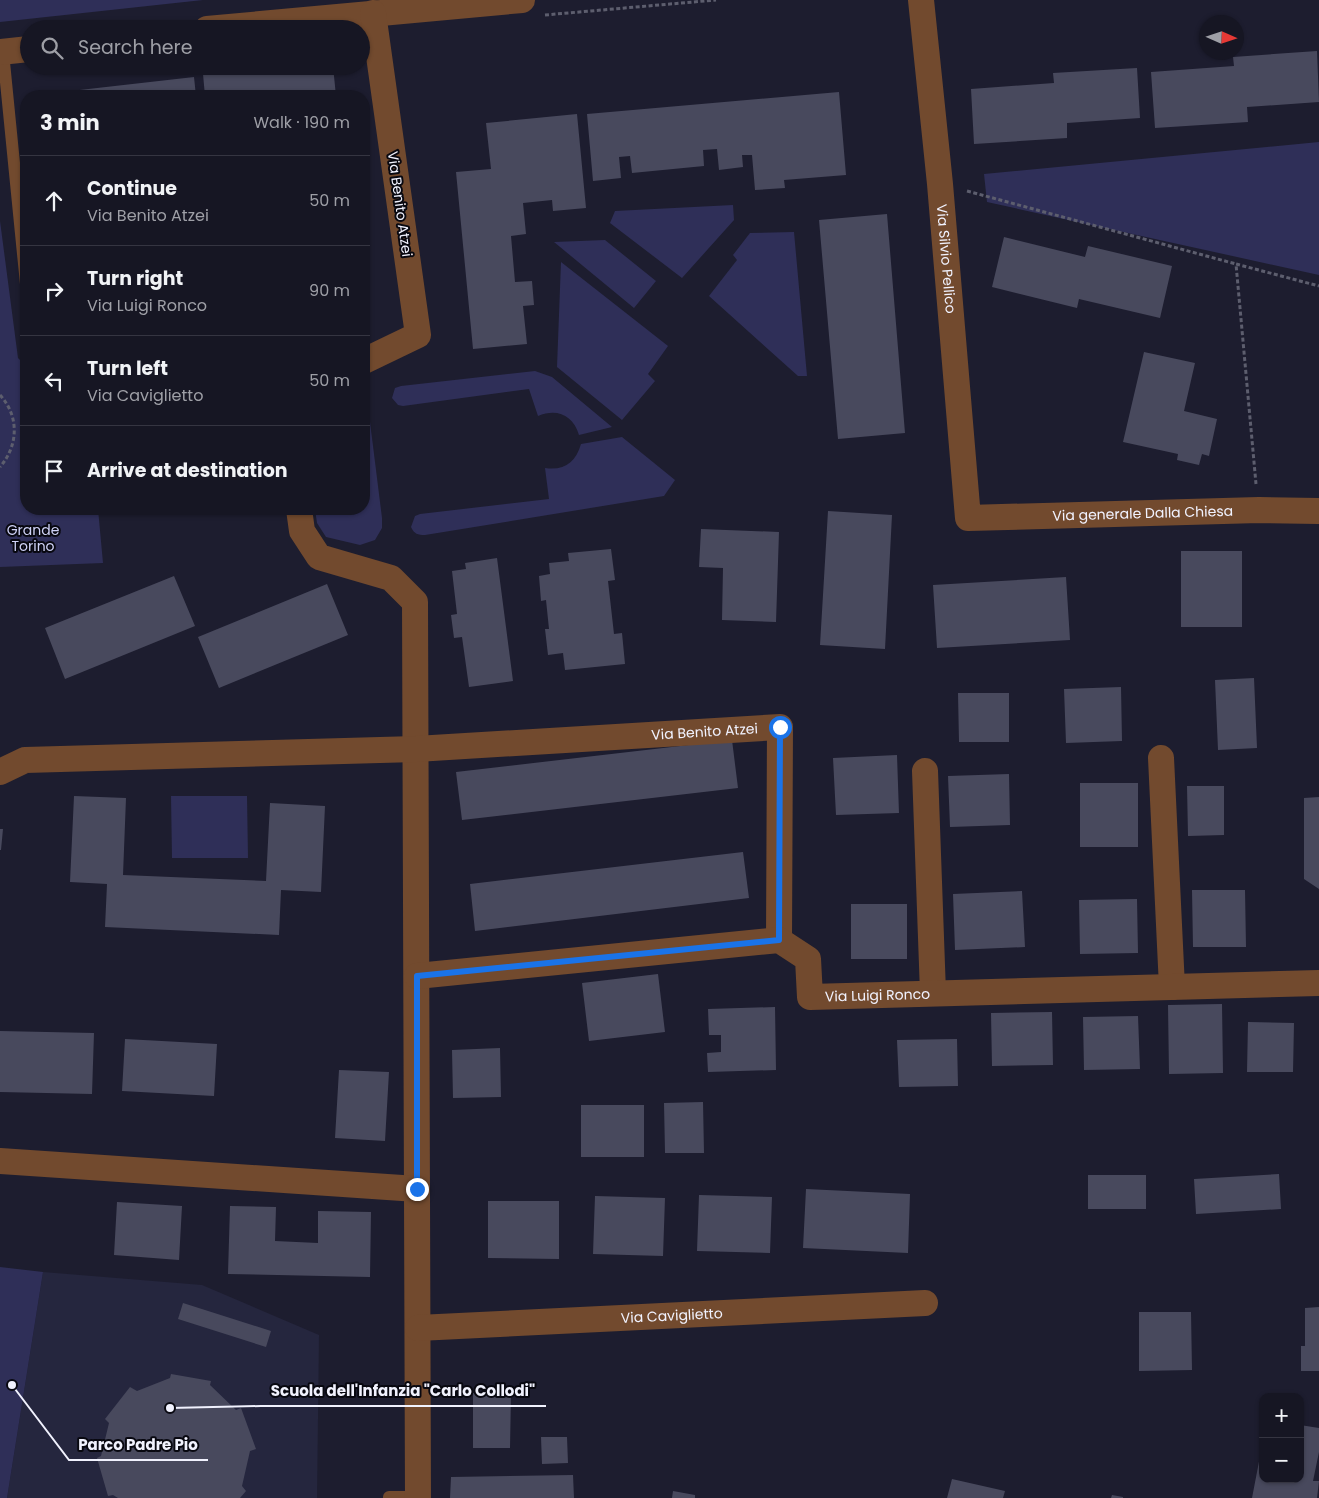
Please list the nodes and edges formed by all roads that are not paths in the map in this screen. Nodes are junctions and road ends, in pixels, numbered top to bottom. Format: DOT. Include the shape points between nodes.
graph roads {
  1 [pos="522,0"];
  2 [pos="921,0"];
  3 [pos="373,13"];
  4 [pos="300,20"];
  5 [pos="20,50"];
  6 [pos="1,52"];
  7 [pos="20,228"];
  8 [pos="370,358"];
  9 [pos="1319,511"];
  10 [pos="301,515"];
  11 [pos="968,518"];
  12 [pos="416,749"];
  13 [pos="1161,758"];
  14 [pos="925,771"];
  15 [pos="0,772"];
  16 [pos="779,940"];
  17 [pos="417,976"];
  18 [pos="1319,983"];
  19 [pos="1172,987"];
  20 [pos="933,993"];
  21 [pos="0,1161"];
  22 [pos="417,1189"];
  23 [pos="925,1303"];
  24 [pos="418,1328"];
  25 [pos="389,1497"];
  26 [pos="418,1497"];
  1 -- 3 [label="street"];
  2 -- 11 [label="street, Via Silvio Pellico"];
  3 -- 4 [label="street"];
  3 -- 8 [label="street, Via Benito Atzei" via="418,334"];
  5 -- 6 [label="street"];
  6 -- 7 [label="lane"];
  9 -- 11 [label="street, Via generale Dalla Chiesa"];
  10 -- 12 [label="street" via="302,532 319,557 391,578 415,602"];
  12 -- 15 [label="street" via="25,760"];
  12 -- 16 [label="street, Via Benito Atzei" via="780,727"];
  12 -- 17 [label="street"];
  13 -- 19 [label="street"];
  14 -- 20 [label="street"];
  16 -- 17 [label="street"];
  16 -- 20 [label="street, Via Luigi Ronco" via="808,960 810,996"];
  17 -- 22 [label="street"];
  18 -- 19 [label="street, Via Luigi Ronco"];
  19 -- 20 [label="street, Via Luigi Ronco"];
  21 -- 22 [label="street"];
  22 -- 24 [label="street"];
  23 -- 24 [label="street, Via Caviglietto"];
  24 -- 26 [label="street"];
  25 -- 26 [label="lane"];
}
